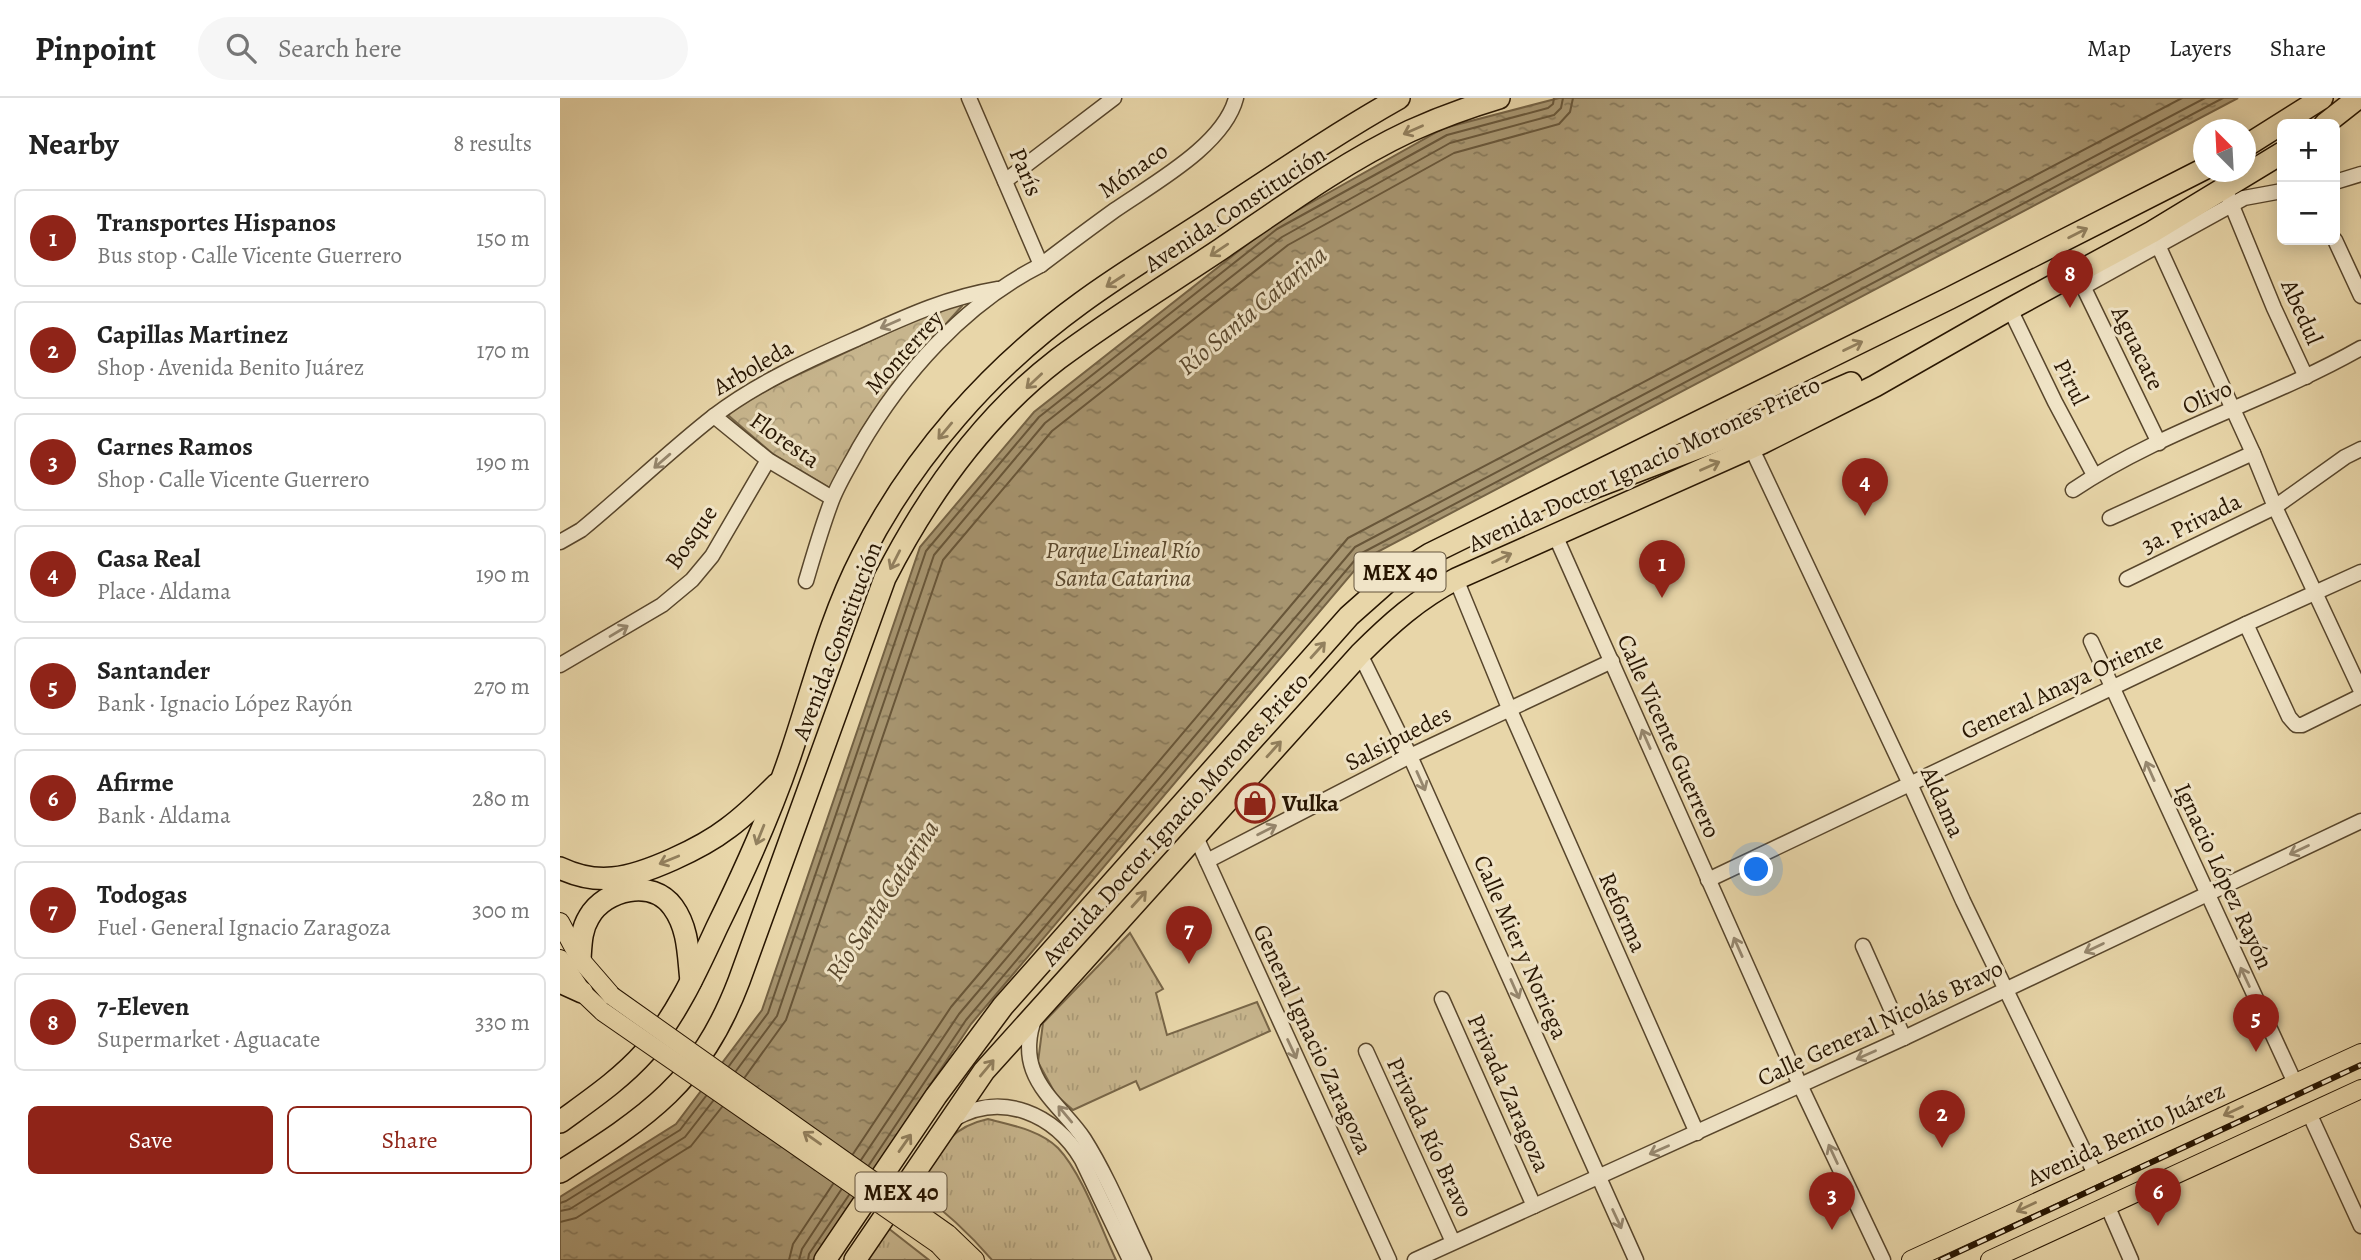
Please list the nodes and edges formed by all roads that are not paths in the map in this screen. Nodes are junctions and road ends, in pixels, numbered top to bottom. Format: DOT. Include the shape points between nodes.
graph roads {
  1 [pos="969,98"];
  2 [pos="1114,98"];
  3 [pos="1236,98"];
  4 [pos="1399,98"];
  5 [pos="1499,98"];
  6 [pos="2322,98"];
  7 [pos="2358,98"];
  8 [pos="2331,119"];
  9 [pos="2256,139"];
  10 [pos="2277,157"];
  11 [pos="2193,174"];
  12 [pos="2361,174"];
  13 [pos="2340,180"];
  14 [pos="1005,181"];
  15 [pos="2277,192"];
  16 [pos="2228,197"];
  17 [pos="2156,238"];
  18 [pos="2336,245"];
  19 [pos="1041,265"];
  20 [pos="2080,280"];
  21 [pos="1001,288"];
  22 [pos="2361,296"];
  23 [pos="2010,309"];
  24 [pos="1982,326"];
  25 [pos="2361,348"];
  26 [pos="2306,377"];
  27 [pos="2234,410"];
  28 [pos="714,416"];
  29 [pos="2159,443"];
  30 [pos="1751,447"];
  31 [pos="2361,449"];
  32 [pos="2253,453"];
  33 [pos="768,460"];
  34 [pos="2094,475"];
  35 [pos="2073,490"];
  36 [pos="832,498"];
  37 [pos="2275,507"];
  38 [pos="2110,518"];
  39 [pos="1487,525"];
  40 [pos="1555,535"];
  41 [pos="560,542"];
  42 [pos="2361,572"];
  43 [pos="1456,579"];
  44 [pos="2127,579"];
  45 [pos="806,581"];
  46 [pos="2316,592"];
  47 [pos="2246,624"];
  48 [pos="2091,641"];
  49 [pos="1360,653"];
  50 [pos="1612,661"];
  51 [pos="560,665"];
  52 [pos="2112,688"];
  53 [pos="2361,694"];
  54 [pos="1509,708"];
  55 [pos="1410,756"];
  56 [pos="783,778"];
  57 [pos="1910,784"];
  58 [pos="2361,821"];
  59 [pos="1196,837"];
  60 [pos="1207,861"];
  61 [pos="560,868"];
  62 [pos="1708,880"];
  63 [pos="2206,894"];
  64 [pos="560,922"];
  65 [pos="1863,946"];
  66 [pos="570,959"];
  67 [pos="691,981"];
  68 [pos="560,982"];
  69 [pos="2006,990"];
  70 [pos="582,992"];
  71 [pos="1442,999"];
  72 [pos="1037,1012"];
  73 [pos="1904,1038"];
  74 [pos="1366,1051"];
  75 [pos="2361,1053"];
  76 [pos="2295,1083"];
  77 [pos="1800,1085"];
  78 [pos="2361,1089"];
  79 [pos="592,1098"];
  80 [pos="560,1113"];
  81 [pos="2309,1113"];
  82 [pos="560,1122"];
  83 [pos="947,1123"];
  84 [pos="1697,1133"];
  85 [pos="560,1172"];
  86 [pos="2095,1174"];
  87 [pos="1598,1177"];
  88 [pos="2107,1205"];
  89 [pos="1534,1206"];
  90 [pos="2361,1226"];
  91 [pos="943,1239"];
  92 [pos="1453,1242"];
  93 [pos="825,1260"];
  94 [pos="855,1260"];
  95 [pos="953,1260"];
  96 [pos="975,1260"];
  97 [pos="1130,1260"];
  98 [pos="1144,1260"];
  99 [pos="1389,1260"];
  100 [pos="1415,1260"];
  101 [pos="1636,1260"];
  102 [pos="1883,1260"];
  103 [pos="1911,1260"];
  104 [pos="1990,1260"];
  105 [pos="2131,1260"];
  1 -- 14 [label="street, París"];
  2 -- 14 [label="street"];
  3 -- 19 [label="street, Mónaco" via="1224,124 1192,156"];
  4 -- 56 [label="highway, Avenida Constitución, one-way" via="1083,301 1013,359 957,416 896,497 857,566 823,649"];
  5 -- 85 [label="highway, Avenida Constitución, one-way" via="1411,131 1269,215 1058,360 968,449 914,525 885,578 721,1023 697,1062 666,1097 629,1128"];
  6 -- 9 [label="highway"];
  7 -- 8 [label="highway"];
  10 -- 16 [label="highway, Avenida Doctor Ignacio Morones Prieto / MEX 40"];
  39 -- 11 [label="highway, Avenida Doctor Ignacio Morones Prieto / MEX 40, one-way"];
  12 -- 13 [label="street"];
  14 -- 19 [label="street, París"];
  15 -- 16 [label="street"];
  16 -- 17 [label="highway, Avenida Doctor Ignacio Morones Prieto / MEX 40"];
  16 -- 26 [label="street, Abedul"];
  17 -- 20 [label="highway, Avenida Doctor Ignacio Morones Prieto / MEX 40"];
  17 -- 27 [label="street"];
  18 -- 22 [label="street"];
  19 -- 21 [label="street, Monterrey"];
  20 -- 23 [label="highway, Avenida Doctor Ignacio Morones Prieto / MEX 40"];
  20 -- 29 [label="street, Aguacate"];
  21 -- 28 [label="street, Arboleda, one-way" via="934,304 761,385"];
  21 -- 36 [label="street, Monterrey" via="979,304 900,385"];
  23 -- 24 [label="highway, Avenida Doctor Ignacio Morones Prieto / MEX 40"];
  23 -- 34 [label="street, Pirul"];
  24 -- 30 [label="highway, Avenida Doctor Ignacio Morones Prieto / MEX 40" via="1875,386"];
  24 -- 39 [label="highway" via="1732,435"];
  25 -- 26 [label="street, Olivo"];
  26 -- 27 [label="street, Olivo"];
  27 -- 29 [label="street, Olivo"];
  27 -- 32 [label="street"];
  28 -- 33 [label="street, Floresta"];
  28 -- 41 [label="street, Arboleda, one-way" via="589,524"];
  29 -- 34 [label="street, Olivo"];
  40 -- 30 [label="highway, Avenida Doctor Ignacio Morones Prieto / MEX 40, one-way"];
  30 -- 57 [label="street, Aldama"];
  31 -- 37 [label="street, 3a. Privada"];
  32 -- 37 [label="street"];
  32 -- 38 [label="street"];
  33 -- 36 [label="street, Floresta"];
  51 -- 33 [label="street, Bosque, one-way" via="662,604 692,580 712,556"];
  34 -- 35 [label="street, Olivo"];
  36 -- 45 [label="street, Monterrey"];
  37 -- 44 [label="street, 3a. Privada"];
  37 -- 46 [label="street"];
  93 -- 39 [label="highway, Avenida Doctor Ignacio Morones Prieto / MEX 40, one-way" via="1003,1006 1349,616 1393,577"];
  43 -- 40 [label="highway, Avenida Doctor Ignacio Morones Prieto / MEX 40, one-way"];
  40 -- 50 [label="street, Calle Vicente Guerrero"];
  42 -- 46 [label="street, General Anaya Oriente"];
  43 -- 49 [label="highway, Avenida Doctor Ignacio Morones Prieto / MEX 40" via="1399,615"];
  43 -- 54 [label="street, Reforma"];
  46 -- 47 [label="street, General Anaya Oriente"];
  46 -- 53 [label="street"];
  47 -- 52 [label="street, General Anaya Oriente"];
  47 -- 53 [label="street" via="2296,725"];
  48 -- 52 [label="street, Ignacio López Rayón"];
  49 -- 55 [label="street, Calle Mier y Noriega"];
  59 -- 49 [label="highway, Avenida Doctor Ignacio Morones Prieto / MEX 40, one-way"];
  50 -- 54 [label="street, Salsipuedes"];
  62 -- 50 [label="street, Calle Vicente Guerrero, one-way"];
  52 -- 57 [label="street, General Anaya Oriente"];
  63 -- 52 [label="street, Ignacio López Rayón, one-way"];
  54 -- 55 [label="street, Salsipuedes"];
  54 -- 84 [label="street, Reforma"];
  60 -- 55 [label="street, Salsipuedes, one-way"];
  55 -- 87 [label="street, Calle Mier y Noriega, one-way"];
  56 -- 61 [label="highway, one-way" via="726,830 638,873 603,879"];
  56 -- 67 [label="highway, Avenida Constitución, one-way" via="748,865"];
  57 -- 62 [label="street, General Anaya Oriente"];
  57 -- 69 [label="street, Aldama"];
  58 -- 63 [label="street, Calle General Nicolás Bravo, one-way"];
  59 -- 60 [label="street, General Ignacio Zaragoza"];
  72 -- 59 [label="highway, Avenida Doctor Ignacio Morones Prieto / MEX 40, one-way"];
  60 -- 99 [label="street, General Ignacio Zaragoza, one-way"];
  77 -- 62 [label="street, Calle Vicente Guerrero, one-way"];
  63 -- 69 [label="street, Calle General Nicolás Bravo, one-way"];
  76 -- 63 [label="street, Ignacio López Rayón, one-way"];
  64 -- 66 [label="main road"];
  65 -- 73 [label="street"];
  66 -- 67 [label="highway" via="594,909 616,893 643,891 670,903 679,916 686,933"];
  66 -- 70 [label="main road"];
  91 -- 66 [label="main road, one-way, bridge" via="612,996"];
  67 -- 79 [label="highway, Avenida Constitución" via="646,1051"];
  68 -- 70 [label="highway"];
  69 -- 73 [label="street, Calle General Nicolás Bravo"];
  69 -- 86 [label="street, Aldama"];
  70 -- 91 [label="main road, bridge" via="603,1012"];
  71 -- 89 [label="street, Privada Zaragoza"];
  83 -- 72 [label="highway, Avenida Doctor Ignacio Morones Prieto / MEX 40, one-way" via="984,1071"];
  98 -- 72 [label="street, one-way" via="1083,1136 1033,1072 1029,1045"];
  73 -- 77 [label="street, Calle General Nicolás Bravo, one-way"];
  74 -- 92 [label="street, Privada Río Bravo"];
  75 -- 76 [label="main road, Avenida Benito Juárez"];
  76 -- 86 [label="main road, Avenida Benito Juárez, one-way"];
  77 -- 84 [label="street, Calle General Nicolás Bravo"];
  102 -- 77 [label="street, Calle Vicente Guerrero, one-way"];
  78 -- 81 [label="main road"];
  79 -- 80 [label="highway"];
  79 -- 82 [label="highway, Avenida Constitución"];
  81 -- 88 [label="main road"];
  81 -- 90 [label="street"];
  83 -- 94 [label="highway, Avenida Doctor Ignacio Morones Prieto / MEX 40"];
  83 -- 97 [label="street" via="977,1108 1004,1106 1030,1114 1056,1130 1083,1160"];
  84 -- 87 [label="street, Calle General Nicolás Bravo, one-way"];
  86 -- 103 [label="main road, Avenida Benito Juárez, one-way"];
  87 -- 89 [label="street, Calle General Nicolás Bravo"];
  87 -- 101 [label="street, Calle Mier y Noriega, one-way"];
  88 -- 104 [label="main road"];
  88 -- 105 [label="street"];
  89 -- 92 [label="street, Calle General Nicolás Bravo"];
  91 -- 95 [label="main road"];
  91 -- 96 [label="main road"];
  92 -- 100 [label="street, Calle General Nicolás Bravo"];
}
